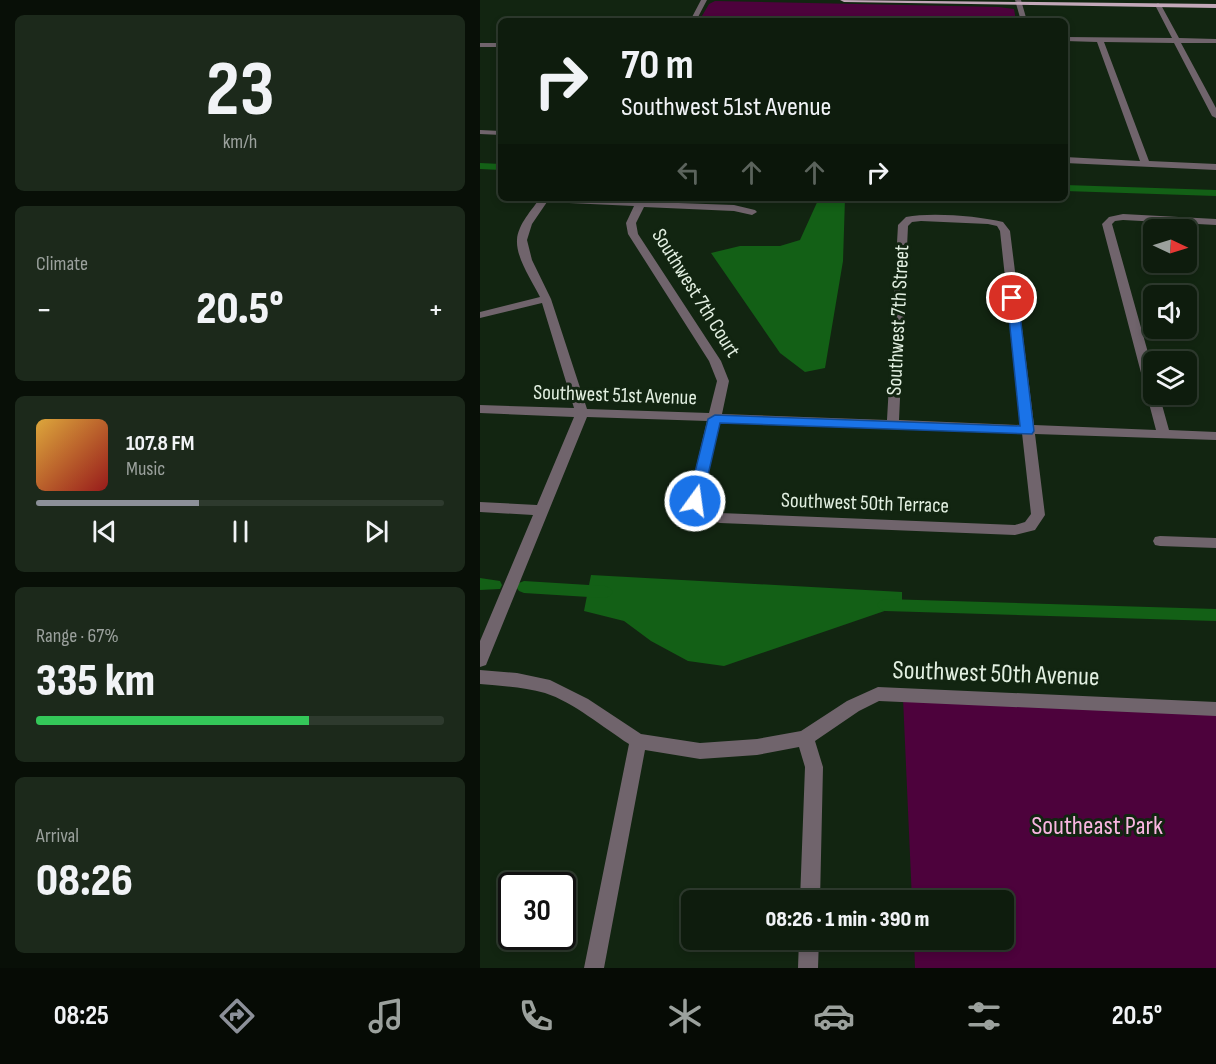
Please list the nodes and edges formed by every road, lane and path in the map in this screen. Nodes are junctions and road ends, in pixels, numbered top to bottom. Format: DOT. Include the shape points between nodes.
graph roads {
  1 [pos="704,0"];
  2 [pos="844,0"];
  3 [pos="1180,0"];
  4 [pos="1018,1"];
  5 [pos="1216,1"];
  6 [pos="1158,2"];
  7 [pos="1216,6"];
  8 [pos="695,18"];
  9 [pos="1023,18"];
  10 [pos="1068,39"];
  11 [pos="1100,39"];
  12 [pos="1177,40"];
  13 [pos="1216,41"];
  14 [pos="480,45"];
  15 [pos="498,45"];
  16 [pos="1216,116"];
  17 [pos="480,132"];
  18 [pos="498,133"];
  19 [pos="1068,160"];
  20 [pos="1146,164"];
  21 [pos="1216,167"];
  22 [pos="543,201"];
  23 [pos="582,201"];
  24 [pos="640,204"];
  25 [pos="752,212"];
  26 [pos="1216,222"];
  27 [pos="546,299"];
  28 [pos="480,315"];
  29 [pos="480,409"];
  30 [pos="582,413"];
  31 [pos="715,419"];
  32 [pos="893,424"];
  33 [pos="1027,431"];
  34 [pos="1164,435"];
  35 [pos="1216,436"];
  36 [pos="480,507"];
  37 [pos="542,510"];
  38 [pos="699,512"];
  39 [pos="1160,541"];
  40 [pos="1216,543"];
  41 [pos="480,660"];
  42 [pos="480,677"];
  43 [pos="1216,709"];
  44 [pos="805,738"];
  45 [pos="638,741"];
  46 [pos="810,890"];
  47 [pos="809,950"];
  48 [pos="594,968"];
  49 [pos="808,968"];
  1 -- 8 [label="street"];
  2 -- 4 [label="main road"];
  3 -- 5 [label="main road"];
  3 -- 6 [label="main road"];
  4 -- 6 [label="main road"];
  4 -- 9 [label="street"];
  6 -- 7 [label="main road"];
  6 -- 12 [label="street"];
  10 -- 11 [label="street"];
  11 -- 12 [label="street"];
  11 -- 20 [label="street"];
  12 -- 13 [label="street"];
  12 -- 16 [label="street"];
  14 -- 15 [label="street"];
  17 -- 18 [label="street"];
  19 -- 20 [label="street"];
  20 -- 21 [label="street"];
  22 -- 27 [label="street" via="527,224 522,240"];
  23 -- 24 [label="street"];
  24 -- 25 [label="street"];
  24 -- 31 [label="street, Southwest 7th Court" via="631,223 633,234 715,361 723,381"];
  26 -- 34 [label="street" via="1123,217 1107,224"];
  27 -- 28 [label="street"];
  27 -- 30 [label="street"];
  29 -- 30 [label="street, Southwest 51st Avenue"];
  30 -- 31 [label="street, Southwest 51st Avenue"];
  30 -- 37 [label="street"];
  31 -- 32 [label="street, Southwest 51st Avenue"];
  31 -- 38 [label="street, Southwest 7th Court" via="695,501"];
  32 -- 33 [label="street, Southwest 51st Avenue"];
  32 -- 33 [label="street, Southwest 7th Street" via="903,225 909,219 977,220 1000,224 1005,231"];
  33 -- 34 [label="street, Southwest 51st Avenue"];
  33 -- 38 [label="street, Southwest 50th Terrace" via="1038,515 1030,525 1015,530 720,518"];
  34 -- 35 [label="street, Southwest 51st Avenue"];
  36 -- 37 [label="street"];
  37 -- 41 [label="street"];
  39 -- 40 [label="street"];
  42 -- 45 [label="street, Southwest 50th Avenue" via="550,687"];
  43 -- 44 [label="street, Southwest 50th Avenue" via="878,694"];
  44 -- 45 [label="street, Southwest 50th Avenue" via="757,747 700,751"];
  44 -- 46 [label="street" via="814,767"];
  45 -- 48 [label="street"];
  47 -- 49 [label="street"];
}
